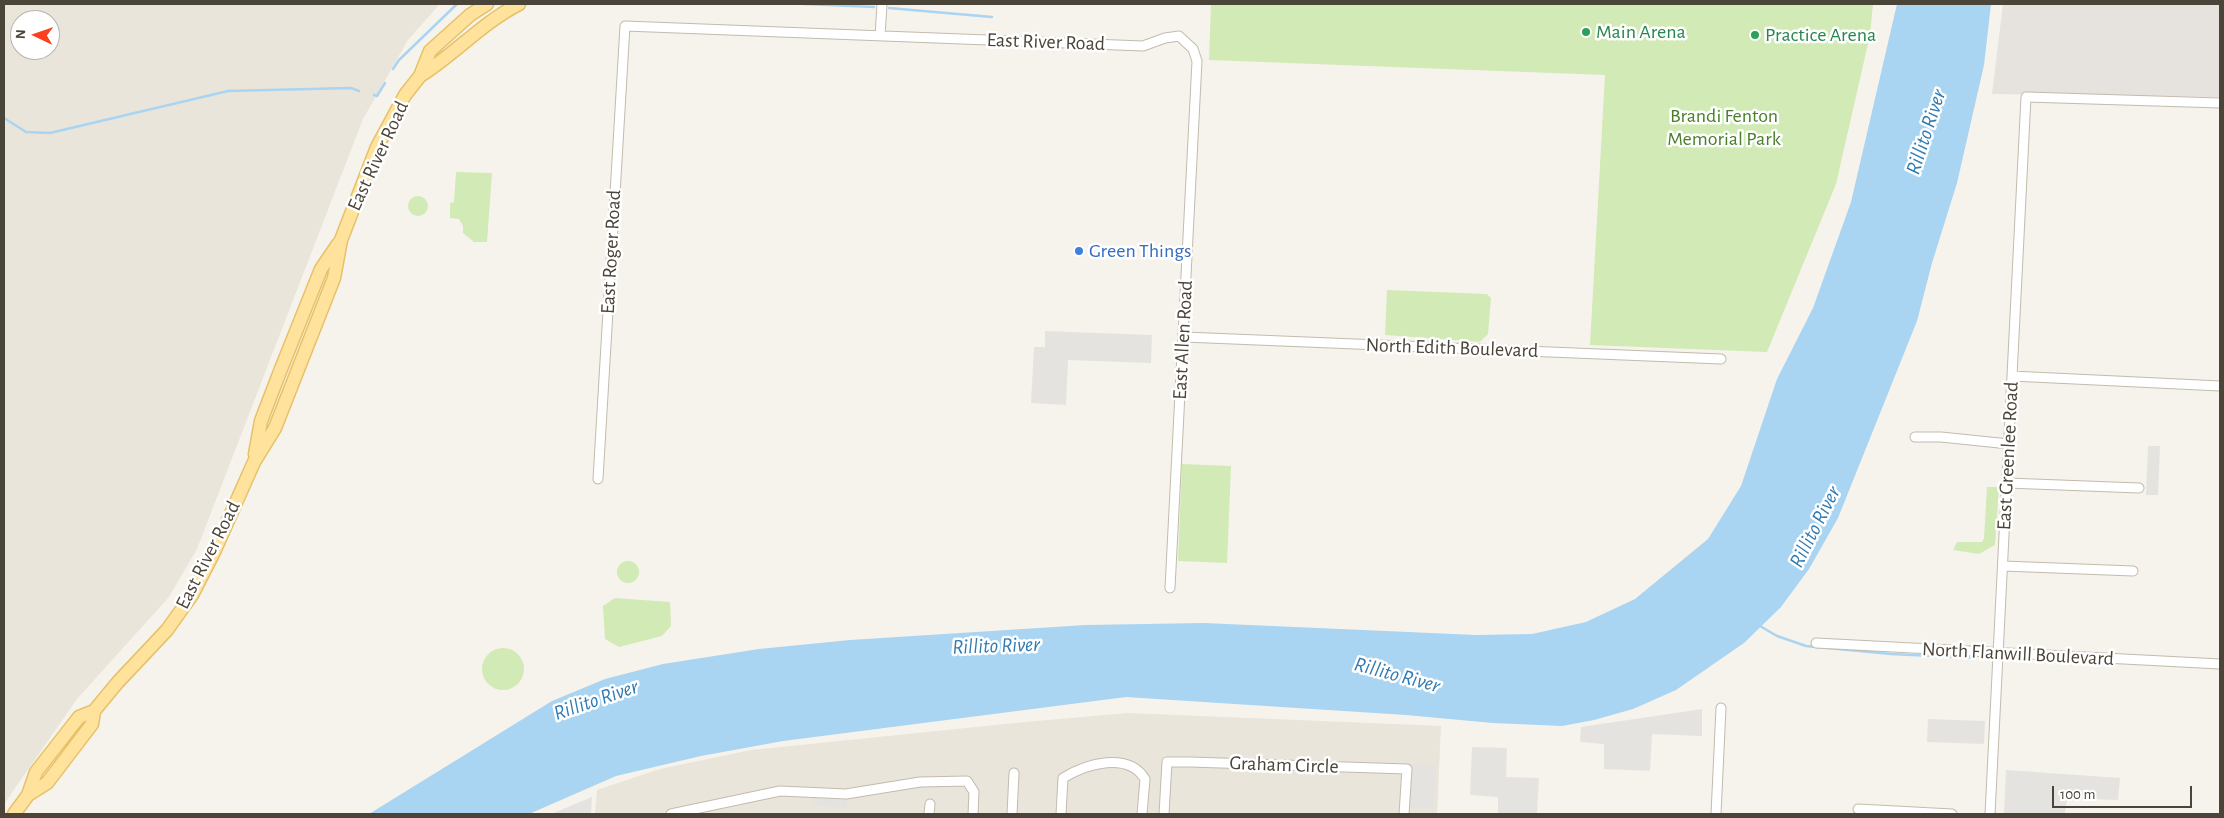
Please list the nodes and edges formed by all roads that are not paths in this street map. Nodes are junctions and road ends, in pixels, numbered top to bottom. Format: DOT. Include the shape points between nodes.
graph roads {
  1 [pos="487,4"];
  2 [pos="519,4"];
  3 [pos="882,4"];
  4 [pos="625,26"];
  5 [pos="880,36"];
  6 [pos="1197,61"];
  7 [pos="420,76"];
  8 [pos="2220,103"];
  9 [pos="1184,337"];
  10 [pos="1721,359"];
  11 [pos="2012,376"];
  12 [pos="2220,386"];
  13 [pos="1915,438"];
  14 [pos="2009,444"];
  15 [pos="598,479"];
  16 [pos="2007,483"];
  17 [pos="2139,488"];
  18 [pos="2003,566"];
  19 [pos="2133,571"];
  20 [pos="1170,588"];
  21 [pos="1816,643"];
  22 [pos="1998,654"];
  23 [pos="2220,664"];
  24 [pos="1721,708"];
  25 [pos="1014,773"];
  26 [pos="930,804"];
  27 [pos="1858,809"];
  28 [pos="14,814"];
  29 [pos="672,814"];
  30 [pos="929,814"];
  31 [pos="973,814"];
  32 [pos="1012,814"];
  33 [pos="1061,814"];
  34 [pos="1142,814"];
  35 [pos="1164,814"];
  36 [pos="1404,814"];
  37 [pos="1716,814"];
  38 [pos="1952,814"];
  39 [pos="1990,814"];
  1 -- 7 [label="main road, East River Road" via="430,51"];
  2 -- 7 [label="main road, East River Road" via="492,20"];
  3 -- 5 [label="street"];
  4 -- 5 [label="street, East River Road"];
  4 -- 15 [label="street, East Roger Road"];
  5 -- 6 [label="street, East River Road" via="1143,46 1179,36 1193,49"];
  6 -- 9 [label="street, East Allen Road"];
  7 -- 28 [label="main road, East River Road" via="405,95 377,147 341,240 321,270 261,421 254,462 192,595 167,630 94,711 92,724 47,783 28,795"];
  8 -- 11 [label="street, East Greenlee Road" via="2026,97"];
  9 -- 10 [label="street, North Edith Boulevard"];
  9 -- 20 [label="street, East Allen Road"];
  11 -- 12 [label="street"];
  11 -- 14 [label="street, East Greenlee Road"];
  13 -- 14 [label="street" via="1940,437"];
  14 -- 16 [label="street, East Greenlee Road"];
  16 -- 17 [label="street"];
  16 -- 18 [label="street, East Greenlee Road"];
  18 -- 19 [label="street"];
  18 -- 22 [label="street, East Greenlee Road"];
  21 -- 22 [label="street, North Flanwill Boulevard"];
  22 -- 23 [label="street, North Flanwill Boulevard"];
  22 -- 39 [label="street, East Greenlee Road"];
  24 -- 37 [label="street"];
  25 -- 32 [label="street"];
  26 -- 30 [label="street"];
  27 -- 38 [label="street"];
  29 -- 31 [label="street" via="786,790 846,794 944,781 967,781 974,792"];
  33 -- 34 [label="street" via="1063,778 1092,766 1126,763 1137,768 1145,779"];
  35 -- 36 [label="street, Graham Circle" via="1167,762 1190,762 1407,769"];
}
